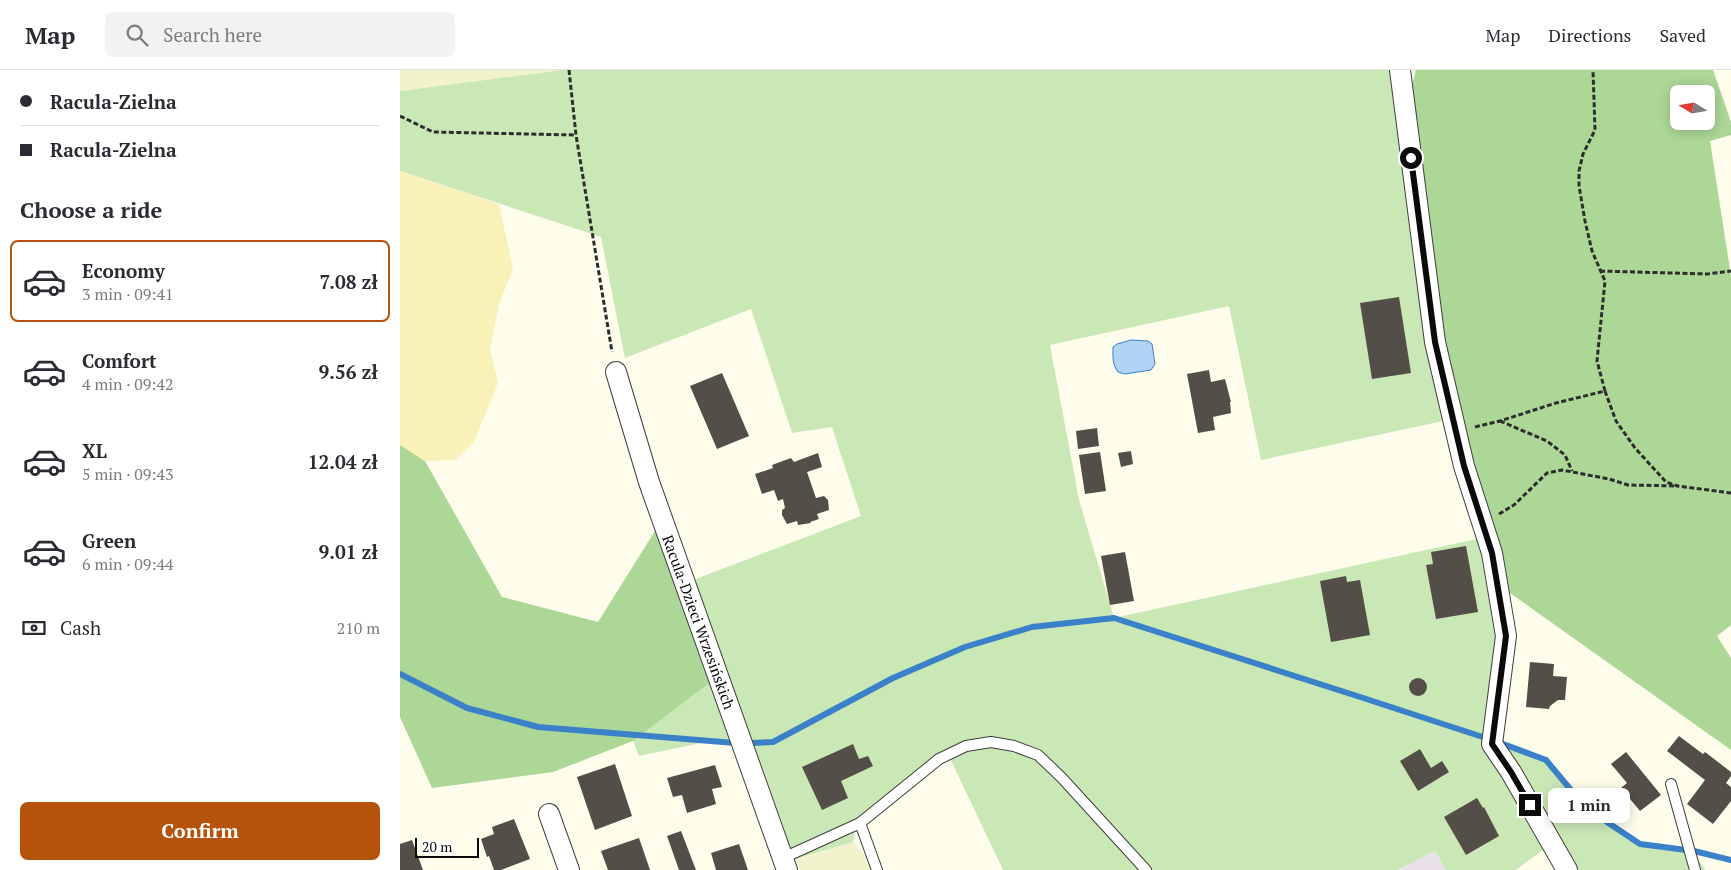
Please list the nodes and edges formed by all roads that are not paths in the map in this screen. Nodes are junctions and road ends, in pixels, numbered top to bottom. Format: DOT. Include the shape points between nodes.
graph roads {
  1 [pos="1400,70"];
  2 [pos="616,372"];
  3 [pos="1670,784"];
  4 [pos="549,814"];
  5 [pos="860,823"];
  6 [pos="785,864"];
  7 [pos="568,870"];
  8 [pos="877,870"];
  9 [pos="1146,870"];
  10 [pos="1567,870"];
  11 [pos="1695,870"];
  1 -- 10 [label="street" via="1435,342 1455,431 1492,553 1506,636 1493,738"];
  2 -- 6 [label="street, Racula-Dzieci Wrzesińskich" via="649,482"];
  3 -- 11 [label="lane"];
  4 -- 7 [label="street"];
  5 -- 6 [label="lane"];
  5 -- 8 [label="lane"];
  5 -- 9 [label="lane" via="939,759 966,746 991,742 1014,746 1038,756"];
}
